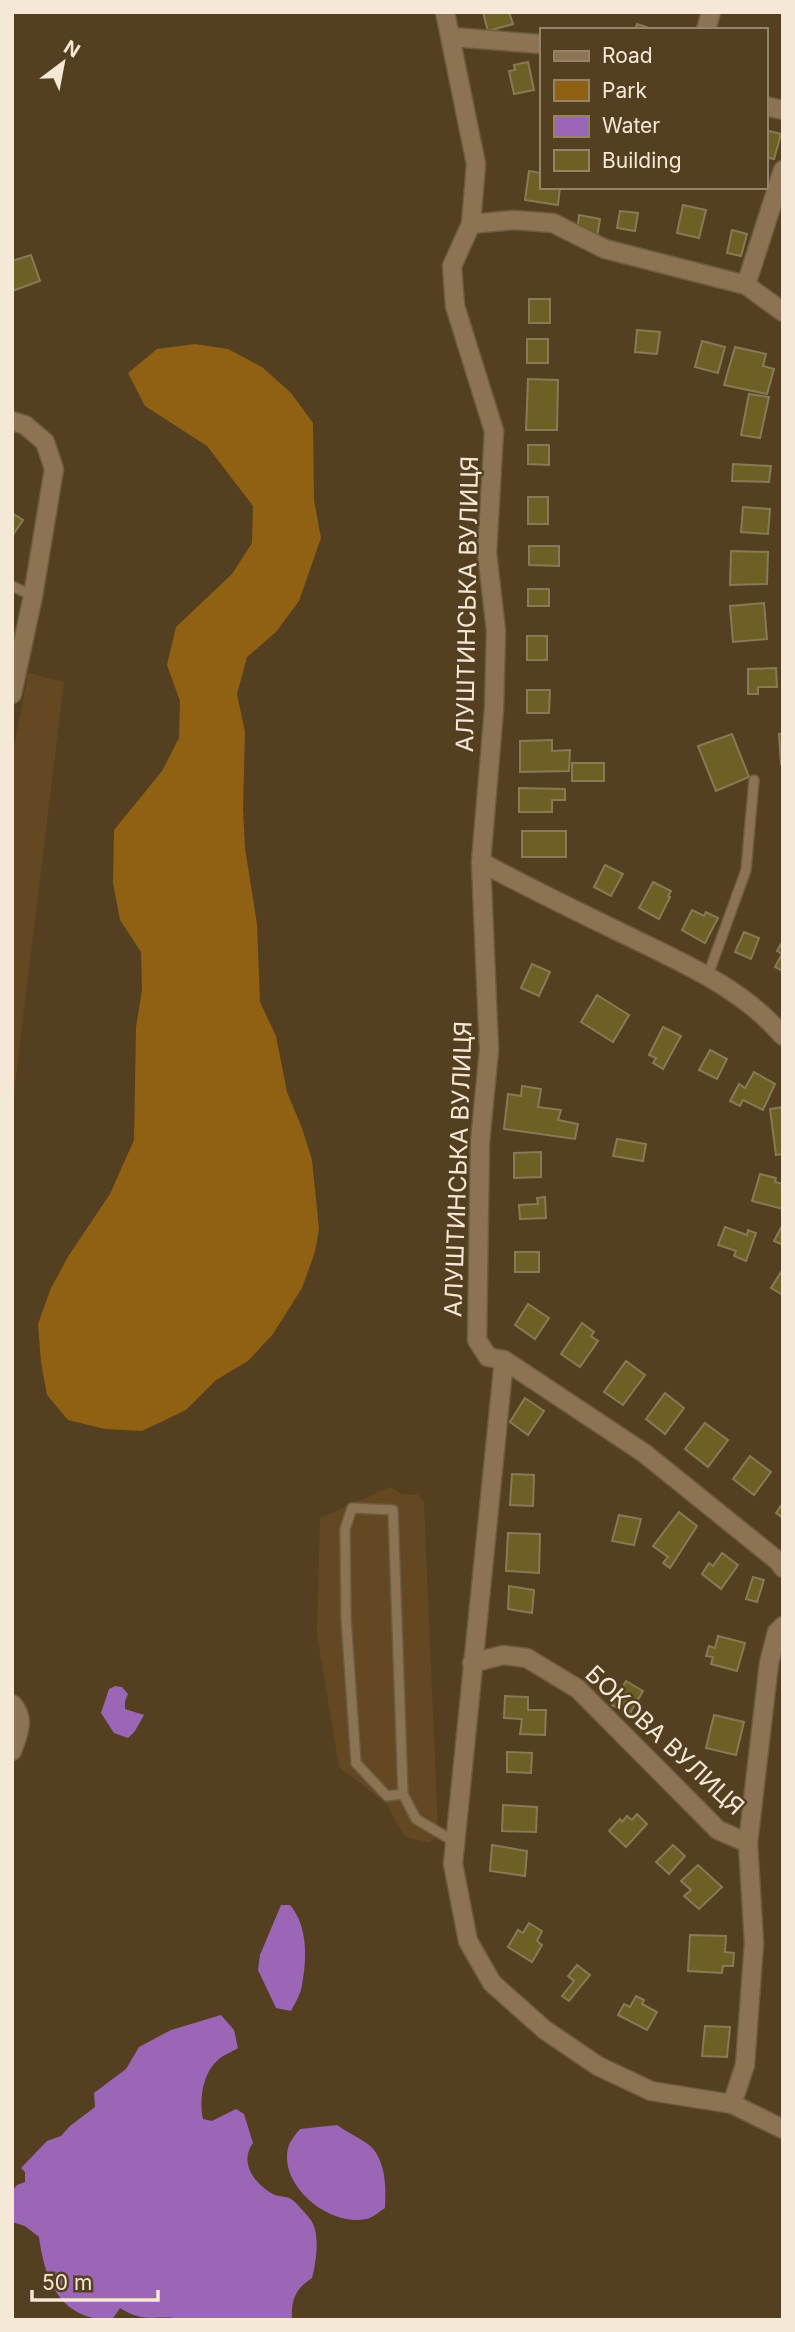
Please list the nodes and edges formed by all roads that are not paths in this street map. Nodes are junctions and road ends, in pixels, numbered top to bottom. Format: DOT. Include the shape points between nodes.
graph roads {
  1 [pos="446,12"];
  2 [pos="451,37"];
  3 [pos="540,44"];
  4 [pos="783,170"];
  5 [pos="471,224"];
  6 [pos="746,285"];
  7 [pos="783,312"];
  8 [pos="12,421"];
  9 [pos="12,586"];
  10 [pos="33,596"];
  11 [pos="12,694"];
  12 [pos="754,780"];
  13 [pos="481,862"];
  14 [pos="708,975"];
  15 [pos="783,1035"];
  16 [pos="504,1360"];
  17 [pos="783,1568"];
  18 [pos="783,1626"];
  19 [pos="472,1663"];
  20 [pos="12,1704"];
  21 [pos="12,1751"];
  22 [pos="403,1794"];
  23 [pos="455,1842"];
  24 [pos="748,1843"];
  25 [pos="732,2104"];
  26 [pos="783,2129"];
  1 -- 2 [label="street, АЛУШТИНСЬКА ВУЛИЦЯ"];
  2 -- 3 [label="street"];
  2 -- 5 [label="street, АЛУШТИНСЬКА ВУЛИЦЯ" via="476,164"];
  4 -- 6 [label="street"];
  5 -- 6 [label="street" via="552,223 605,249"];
  5 -- 13 [label="street, АЛУШТИНСЬКА ВУЛИЦЯ" via="452,266 455,306 494,431 487,553 496,631 494,709"];
  6 -- 7 [label="street"];
  8 -- 10 [label="street" via="25,425 45,442 54,469"];
  9 -- 10 [label="lane"];
  10 -- 11 [label="street"];
  12 -- 14 [label="lane" via="746,870"];
  13 -- 14 [label="street"];
  13 -- 16 [label="street, АЛУШТИНСЬКА ВУЛИЦЯ" via="489,1050 480,1142 477,1340 488,1357"];
  14 -- 15 [label="street" via="766,1016"];
  16 -- 17 [label="street, АЛУШТИНСЬКА ВУЛИЦЯ" via="644,1453"];
  16 -- 19 [label="street"];
  18 -- 24 [label="street" via="769,1663"];
  19 -- 23 [label="street"];
  19 -- 24 [label="street, БОКОВА ВУЛИЦЯ" via="503,1655 527,1658 578,1689 718,1830"];
  20 -- 21 [label="street" via="21,1725"];
  22 -- 22 [label="lane" via="393,1510 352,1508 345,1529 346,1618 356,1763 387,1797"];
  22 -- 23 [label="lane" via="416,1819"];
  23 -- 25 [label="street" via="453,1864 468,1941 492,1983 545,2030 598,2066 651,2091"];
  24 -- 25 [label="street" via="754,1944 745,2066"];
  25 -- 26 [label="street"];
}
